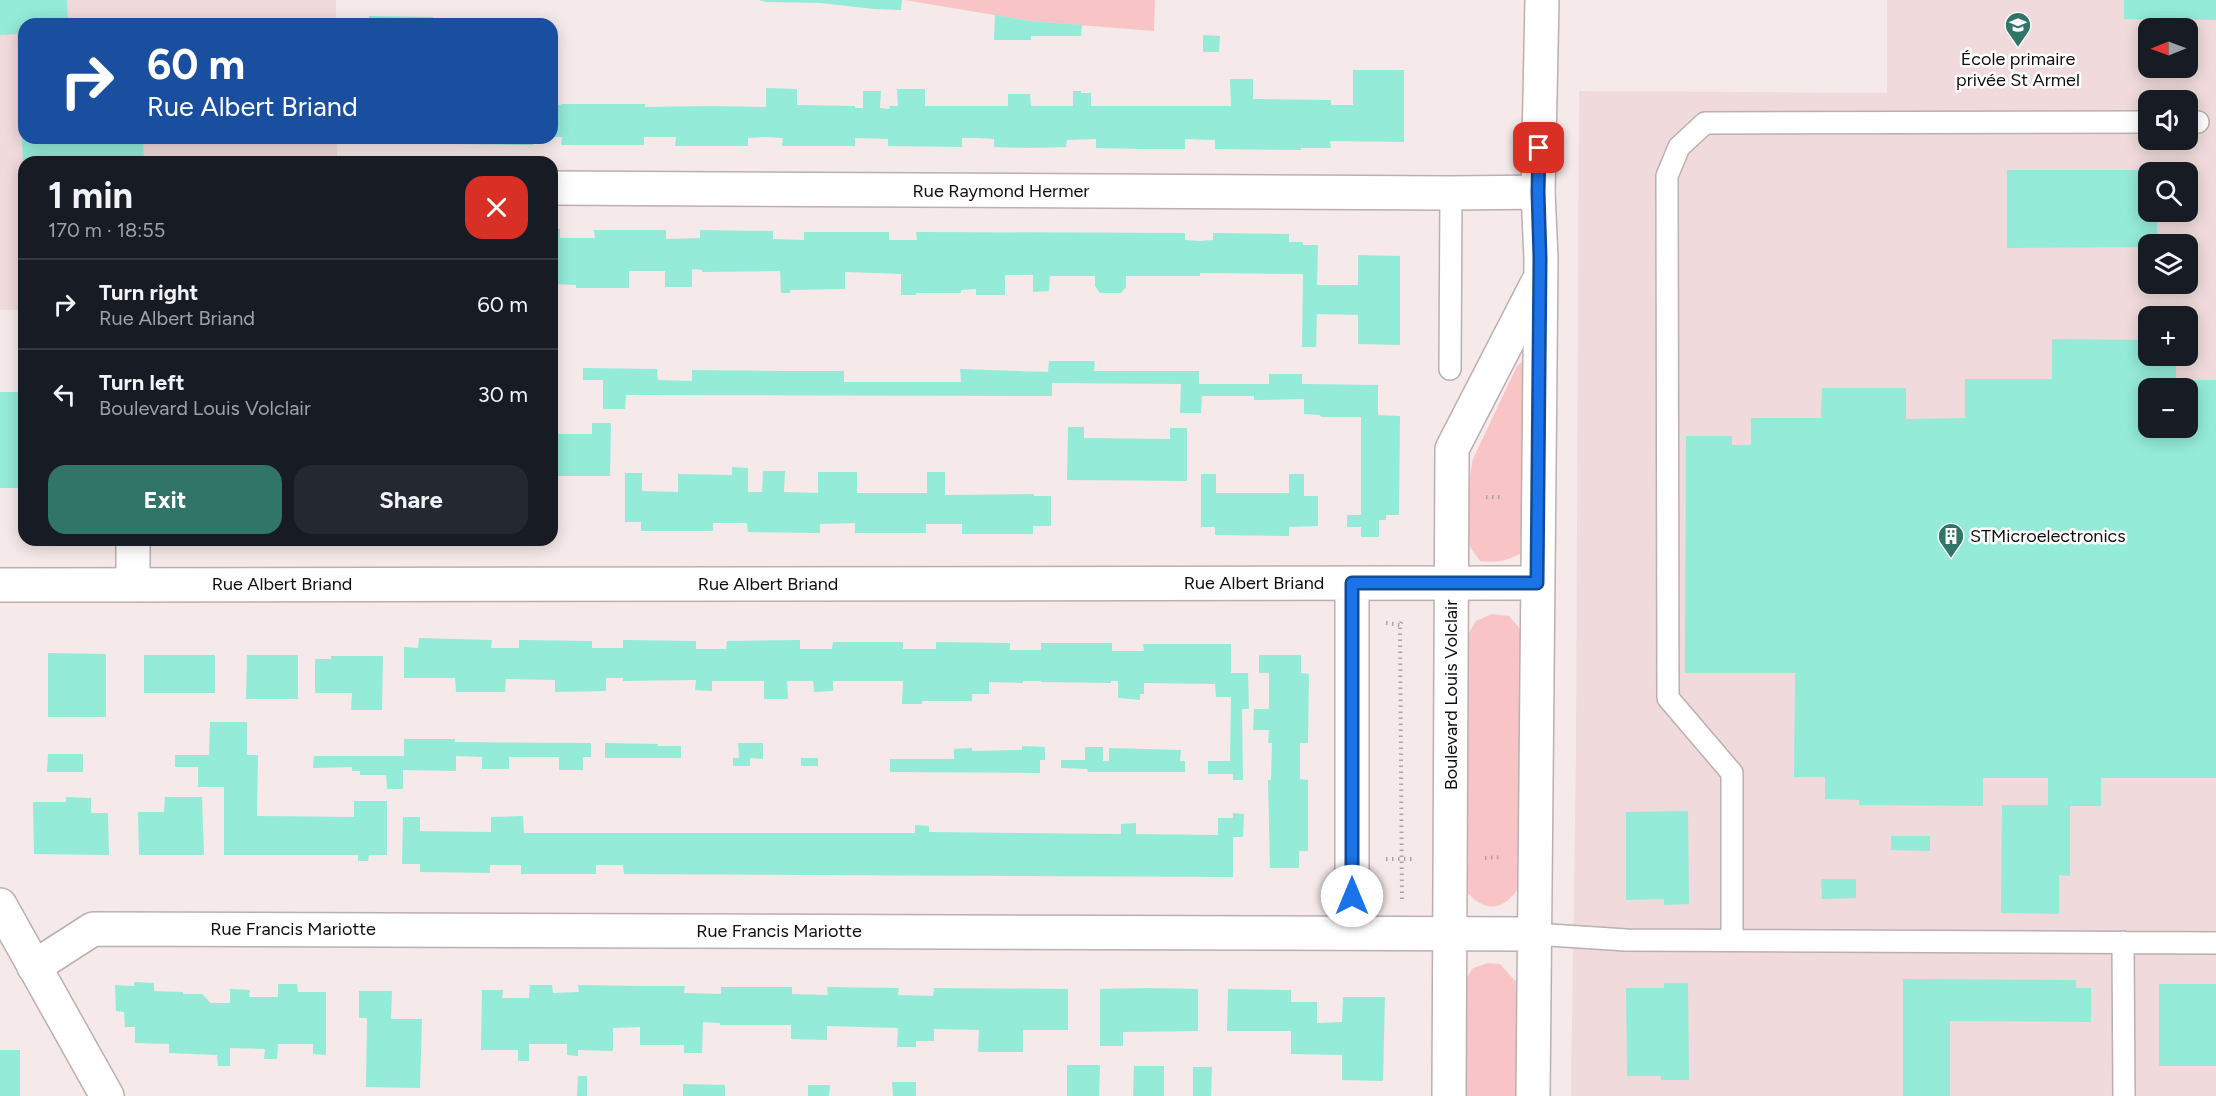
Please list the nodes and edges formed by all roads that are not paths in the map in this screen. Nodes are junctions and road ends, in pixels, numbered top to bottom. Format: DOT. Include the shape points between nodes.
graph roads {
  1 [pos="1542,0"];
  2 [pos="2138,122"];
  3 [pos="558,188"];
  4 [pos="1538,192"];
  5 [pos="1451,193"];
  6 [pos="1540,278"];
  7 [pos="1450,369"];
  8 [pos="133,546"];
  9 [pos="1352,583"];
  10 [pos="1452,583"];
  11 [pos="1537,583"];
  12 [pos="0,585"];
  13 [pos="133,585"];
  14 [pos="0,905"];
  15 [pos="1352,932"];
  16 [pos="1450,933"];
  17 [pos="1534,934"];
  18 [pos="1732,940"];
  19 [pos="2123,942"];
  20 [pos="2216,943"];
  21 [pos="34,967"];
  22 [pos="107,1096"];
  23 [pos="1449,1096"];
  24 [pos="1533,1096"];
  25 [pos="2124,1096"];
  1 -- 4 [label="street, Boulevard Louis Volclair"];
  2 -- 18 [label="lane" via="1705,123 1679,147 1667,176 1668,698 1732,773"];
  3 -- 5 [label="street, Rue Raymond Hermer"];
  4 -- 5 [label="street, Rue Raymond Hermer"];
  4 -- 6 [label="street, Boulevard Louis Volclair"];
  5 -- 7 [label="lane"];
  6 -- 10 [label="street, Boulevard Louis Volclair" via="1452,449"];
  6 -- 11 [label="street, Boulevard Louis Volclair"];
  8 -- 13 [label="street"];
  9 -- 10 [label="street, Rue Albert Briand"];
  9 -- 13 [label="street, Rue Albert Briand"];
  9 -- 15 [label="street"];
  10 -- 11 [label="street, Rue Albert Briand"];
  10 -- 16 [label="street, Boulevard Louis Volclair"];
  11 -- 17 [label="street, Boulevard Louis Volclair"];
  12 -- 13 [label="street, Rue Albert Briand"];
  14 -- 21 [label="street"];
  15 -- 16 [label="street, Rue Francis Mariotte"];
  15 -- 21 [label="street, Rue Francis Mariotte" via="93,929"];
  16 -- 17 [label="street, Rue Francis Mariotte"];
  16 -- 23 [label="street, Boulevard Louis Volclair"];
  17 -- 18 [label="lane" via="1626,940"];
  17 -- 24 [label="street, Boulevard Louis Volclair"];
  18 -- 19 [label="lane"];
  19 -- 20 [label="lane"];
  19 -- 25 [label="lane"];
  21 -- 22 [label="street"];
}
